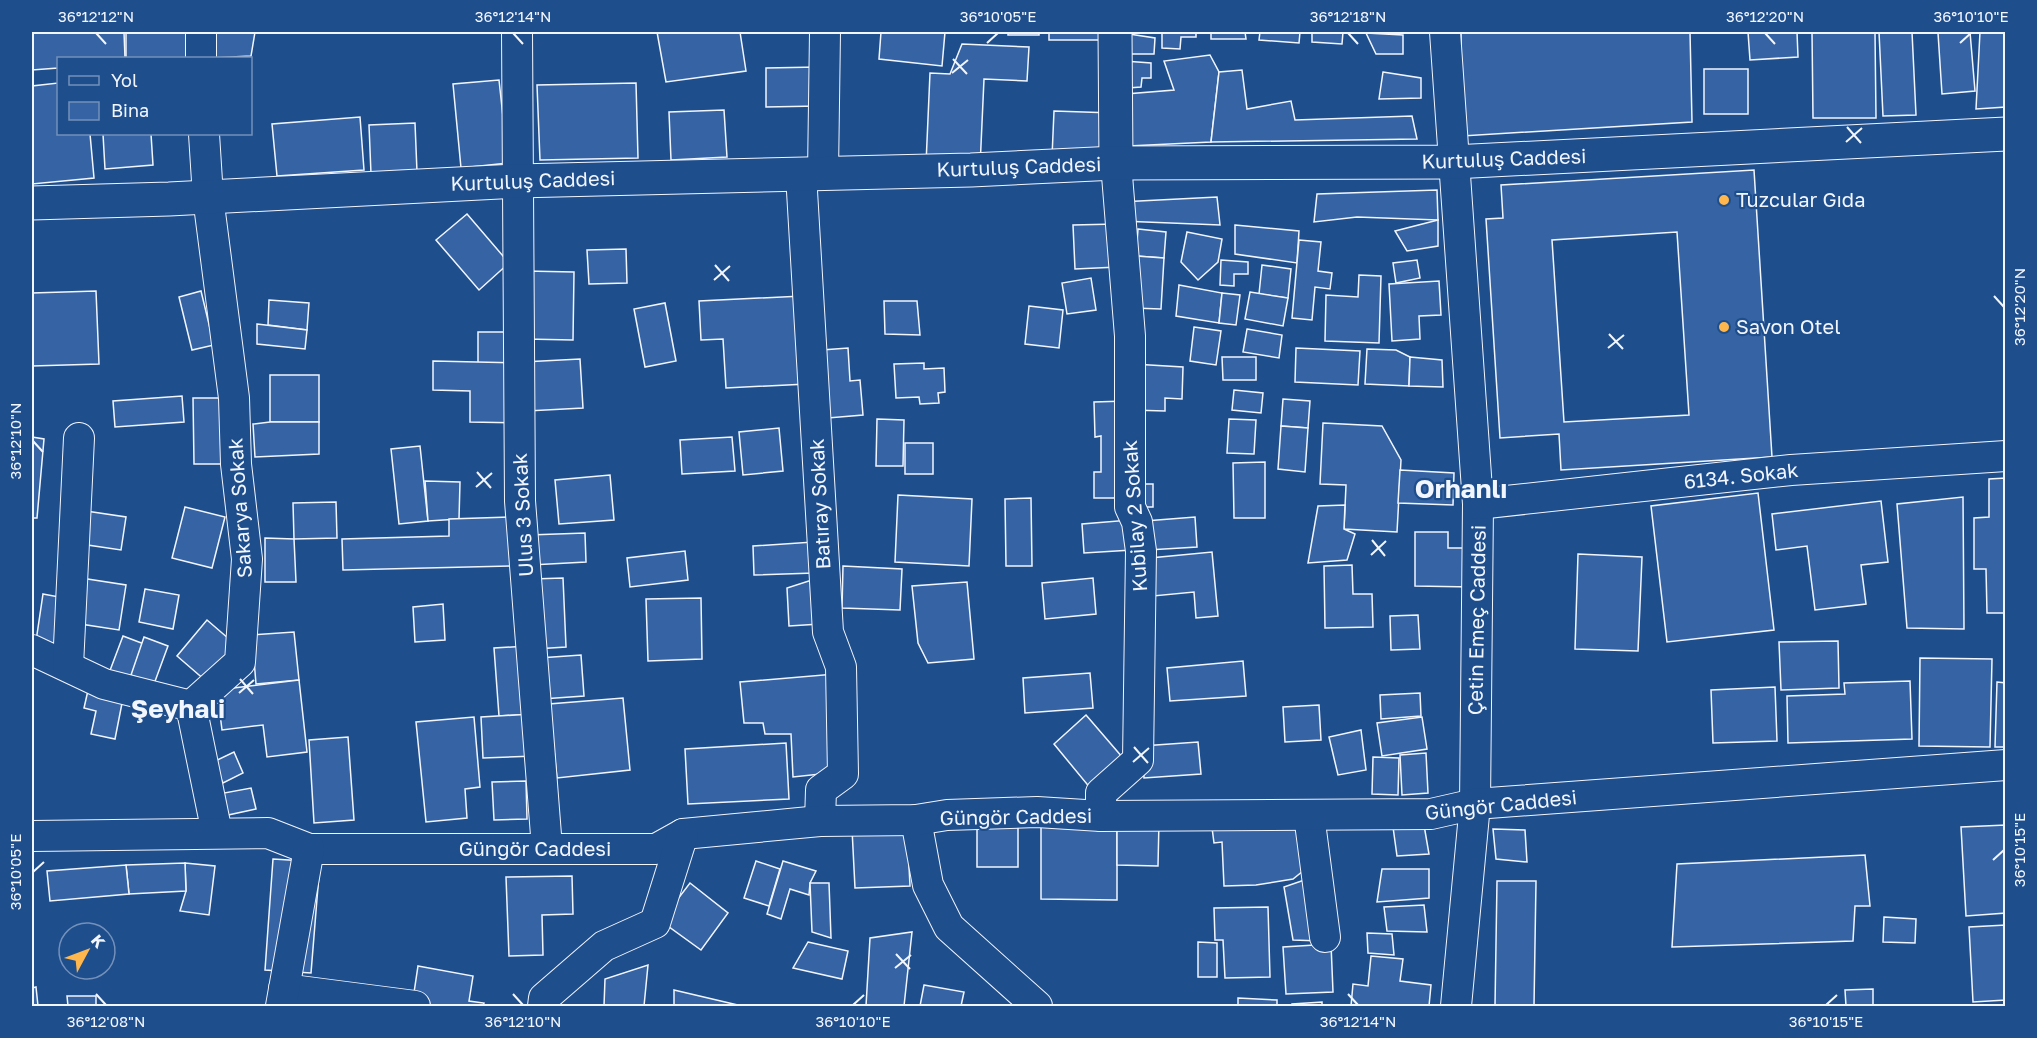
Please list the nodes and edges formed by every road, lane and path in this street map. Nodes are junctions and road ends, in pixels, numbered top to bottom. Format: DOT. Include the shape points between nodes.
graph roads {
  1 [pos="201,32"];
  2 [pos="517,32"];
  3 [pos="825,32"];
  4 [pos="1115,32"];
  5 [pos="1445,32"];
  6 [pos="201,57"];
  7 [pos="2006,134"];
  8 [pos="204,135"];
  9 [pos="1453,162"];
  10 [pos="1116,163"];
  11 [pos="812,174"];
  12 [pos="517,181"];
  13 [pos="208,197"];
  14 [pos="32,202"];
  15 [pos="79,438"];
  16 [pos="2006,456"];
  17 [pos="1478,504"];
  18 [pos="32,650"];
  19 [pos="68,666"];
  20 [pos="191,706"];
  21 [pos="2006,765"];
  22 [pos="1475,804"];
  23 [pos="1309,815"];
  24 [pos="1101,816"];
  25 [pos="916,820"];
  26 [pos="820,821"];
  27 [pos="216,833"];
  28 [pos="683,834"];
  29 [pos="32,836"];
  30 [pos="547,848"];
  31 [pos="309,849"];
  32 [pos="1325,937"];
  33 [pos="282,998"];
  34 [pos="1020,1001"];
  35 [pos="415,1006"];
  36 [pos="543,1006"];
  37 [pos="1456,1006"];
  1 -- 6 [label="street"];
  2 -- 12 [label="street, Ulus 3 Sokak"];
  3 -- 11 [label="street"];
  4 -- 10 [label="main road"];
  5 -- 9 [label="street, Çetin Emeç Caddesi"];
  7 -- 9 [label="main road, Kurtuluş Caddesi"];
  8 -- 13 [label="street, Sakarya Sokak"];
  9 -- 10 [label="main road, Kurtuluş Caddesi"];
  9 -- 17 [label="street, Çetin Emeç Caddesi"];
  10 -- 11 [label="main road, Kurtuluş Caddesi"];
  10 -- 24 [label="street, Kubilay 2 Sokak" via="1130,336 1130,507 1137,522 1141,551 1138,760 1101,793"];
  11 -- 12 [label="main road, Kurtuluş Caddesi"];
  11 -- 26 [label="street, Batıray Sokak" via="828,632 841,667 843,774 821,790"];
  12 -- 13 [label="main road, Kurtuluş Caddesi"];
  12 -- 30 [label="street, Ulus 3 Sokak" via="520,501"];
  13 -- 14 [label="main road, Kurtuluş Caddesi"];
  13 -- 20 [label="street, Sakarya Sokak" via="234,398 236,464 247,559 240,662"];
  15 -- 19 [label="street"];
  16 -- 17 [label="street, 6134. Sokak" via="1791,470"];
  17 -- 22 [label="street, Çetin Emeç Caddesi"];
  18 -- 19 [label="street"];
  19 -- 20 [label="street" via="104,684"];
  20 -- 27 [label="street"];
  21 -- 22 [label="street, Güngör Caddesi"];
  22 -- 23 [label="street, Güngör Caddesi" via="1431,814"];
  22 -- 37 [label="street, Çetin Emeç Caddesi"];
  23 -- 24 [label="street, Güngör Caddesi"];
  23 -- 32 [label="street"];
  24 -- 25 [label="street, Güngör Caddesi" via="1037,812 946,815"];
  25 -- 26 [label="street, Güngör Caddesi"];
  25 -- 34 [label="street" via="928,885 949,927"];
  26 -- 28 [label="street, Güngör Caddesi"];
  27 -- 29 [label="street, Güngör Caddesi"];
  27 -- 31 [label="street, Güngör Caddesi" via="268,833"];
  28 -- 30 [label="street, Güngör Caddesi" via="656,849"];
  28 -- 36 [label="street" via="655,923 604,946 544,998"];
  30 -- 31 [label="street, Güngör Caddesi"];
  31 -- 33 [label="street"];
  33 -- 35 [label="street"];
}
